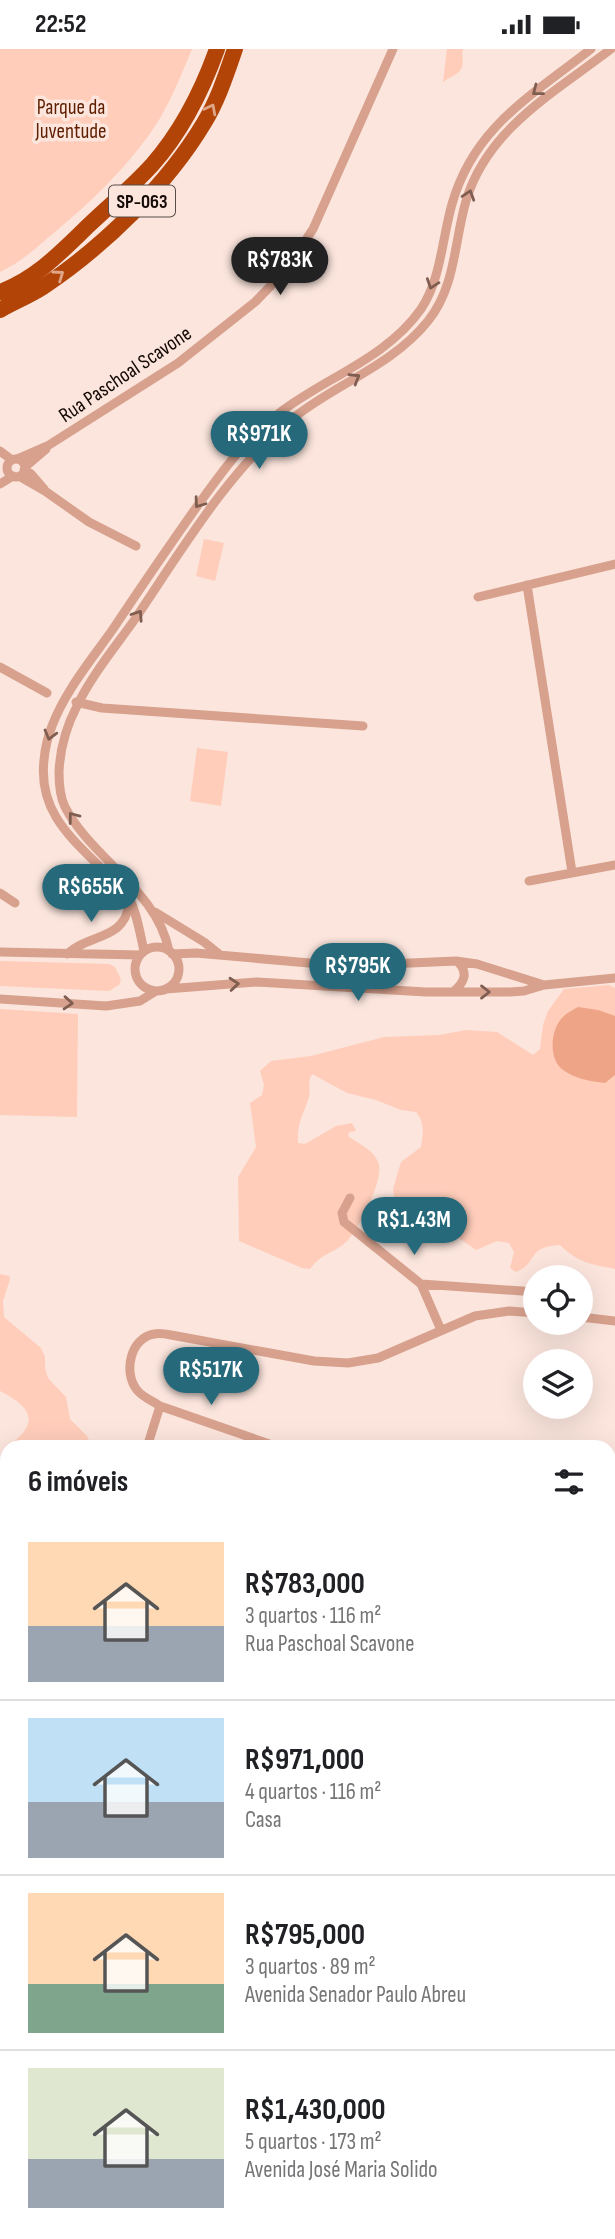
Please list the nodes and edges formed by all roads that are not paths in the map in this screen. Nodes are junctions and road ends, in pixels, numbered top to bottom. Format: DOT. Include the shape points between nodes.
graph roads {
  1 [pos="217,49"];
  2 [pos="235,49"];
  3 [pos="393,49"];
  4 [pos="591,49"];
  5 [pos="611,49"];
  6 [pos="447,223"];
  7 [pos="461,228"];
  8 [pos="0,292"];
  9 [pos="0,310"];
  10 [pos="0,451"];
  11 [pos="12,468"];
  12 [pos="0,485"];
  13 [pos="169,545"];
  14 [pos="136,546"];
  15 [pos="181,551"];
  16 [pos="615,564"];
  17 [pos="527,585"];
  18 [pos="478,597"];
  19 [pos="0,667"];
  20 [pos="47,693"];
  21 [pos="67,697"];
  22 [pos="78,703"];
  23 [pos="363,726"];
  24 [pos="615,865"];
  25 [pos="572,872"];
  26 [pos="529,881"];
  27 [pos="0,893"];
  28 [pos="130,899"];
  29 [pos="15,903"];
  30 [pos="152,910"];
  31 [pos="0,952"];
  32 [pos="170,952"];
  33 [pos="142,953"];
  34 [pos="67,954"];
  35 [pos="220,955"];
  36 [pos="456,961"];
  37 [pos="615,978"];
  38 [pos="544,985"];
  39 [pos="161,990"];
  40 [pos="453,992"];
  41 [pos="0,999"];
  42 [pos="350,1198"];
  43 [pos="421,1284"];
  44 [pos="523,1291"];
  45 [pos="523,1312"];
  46 [pos="593,1318"];
  47 [pos="615,1321"];
  48 [pos="441,1331"];
  49 [pos="160,1406"];
  50 [pos="150,1440"];
  51 [pos="258,1440"];
  1 -- 8 [label="highway, SP-063" via="203,88 152,165 44,269"];
  9 -- 2 [label="highway, SP-063, one-way" via="72,266 149,194 204,123"];
  3 -- 11 [label="street, Rua Paschoal Scavone" via="313,229 286,270 256,302 178,363"];
  4 -- 6 [label="street, one-way" via="492,129 464,168"];
  7 -- 5 [label="street, one-way" via="473,180 494,144 510,126"];
  6 -- 7 [label="street"];
  6 -- 13 [label="street, one-way" via="432,289 406,326 382,348 310,392 252,436"];
  15 -- 7 [label="street, one-way" via="262,444 293,418 401,348 429,320 452,274"];
  10 -- 11 [label="street"];
  11 -- 12 [label="street, Rua Paschoal Scavone"];
  11 -- 14 [label="street" via="89,521"];
  13 -- 15 [label="street"];
  13 -- 21 [label="street"];
  22 -- 15 [label="street, one-way"];
  16 -- 17 [label="street"];
  17 -- 18 [label="street"];
  17 -- 25 [label="street"];
  19 -- 20 [label="street"];
  21 -- 22 [label="street"];
  21 -- 28 [label="street, one-way" via="52,726 44,760 45,795 54,817"];
  22 -- 23 [label="street"];
  30 -- 22 [label="street, one-way" via="65,807 60,751"];
  24 -- 25 [label="street"];
  25 -- 26 [label="street"];
  27 -- 29 [label="street"];
  28 -- 33 [label="street"];
  28 -- 34 [label="street" via="121,926"];
  30 -- 32 [label="street"];
  30 -- 35 [label="street"];
  31 -- 34 [label="street"];
  32 -- 33 [label="street" via="159,947"];
  32 -- 35 [label="street"];
  32 -- 39 [label="street" via="178,976"];
  33 -- 34 [label="street"];
  33 -- 39 [label="street" via="136,976 142,985"];
  35 -- 36 [label="street" via="343,966"];
  36 -- 38 [label="street"];
  36 -- 40 [label="street" via="465,973"];
  37 -- 38 [label="street"];
  40 -- 38 [label="street, one-way" via="524,991"];
  39 -- 40 [label="street, one-way" via="257,982"];
  41 -- 39 [label="street, one-way" via="106,1006 140,1000"];
  42 -- 43 [label="street" via="342,1213 344,1222"];
  43 -- 44 [label="street"];
  43 -- 48 [label="street"];
  45 -- 48 [label="street" via="475,1316"];
  46 -- 47 [label="street"];
  48 -- 49 [label="street" via="378,1358 348,1363 153,1334 133,1349 130,1364 138,1392"];
  49 -- 50 [label="street"];
  49 -- 51 [label="street"];
}
